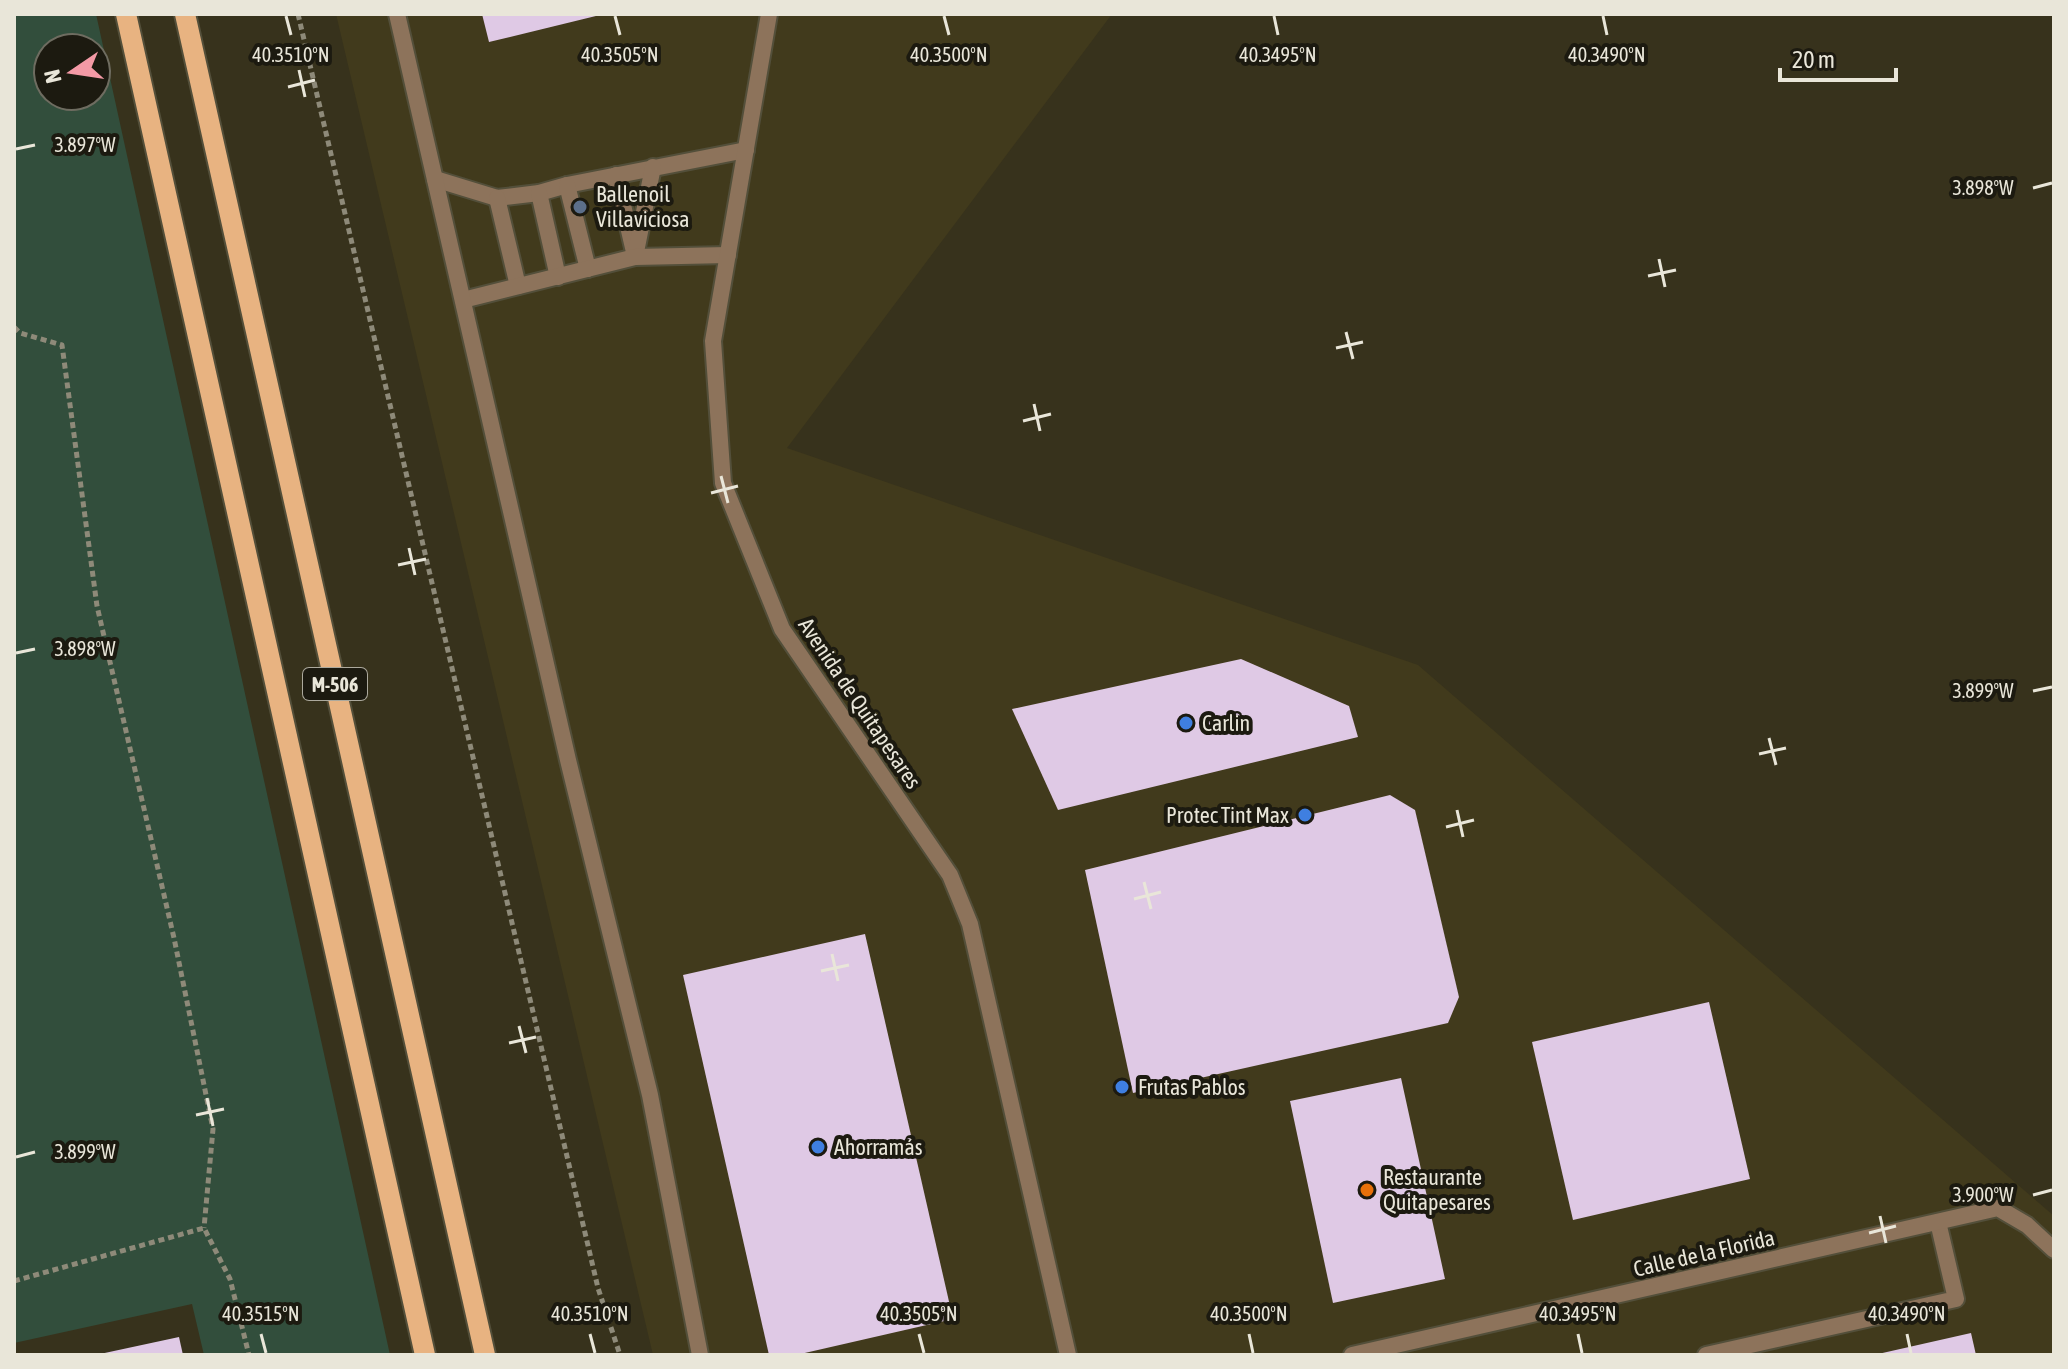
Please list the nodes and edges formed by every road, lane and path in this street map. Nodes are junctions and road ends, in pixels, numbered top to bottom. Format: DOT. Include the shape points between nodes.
graph roads {
  1 [pos="126,14"];
  2 [pos="185,14"];
  3 [pos="298,14"];
  4 [pos="397,14"];
  5 [pos="769,14"];
  6 [pos="746,150"];
  7 [pos="653,167"];
  8 [pos="616,175"];
  9 [pos="435,179"];
  10 [pos="567,185"];
  11 [pos="539,193"];
  12 [pos="497,198"];
  13 [pos="728,255"];
  14 [pos="635,257"];
  15 [pos="588,269"];
  16 [pos="558,277"];
  17 [pos="518,286"];
  18 [pos="463,300"];
  19 [pos="14,327"];
  20 [pos="1938,1222"];
  21 [pos="204,1228"];
  22 [pos="2054,1250"];
  23 [pos="14,1281"];
  24 [pos="249,1355"];
  25 [pos="425,1355"];
  26 [pos="485,1355"];
  27 [pos="620,1355"];
  28 [pos="700,1355"];
  29 [pos="1068,1355"];
  30 [pos="1352,1355"];
  31 [pos="1706,1355"];
  1 -- 25 [label="main road, M-506"];
  2 -- 26 [label="main road, M-506"];
  3 -- 27 [label="path" via="598,1288"];
  4 -- 9 [label="street"];
  5 -- 6 [label="street, Avenida de Quitapesares"];
  6 -- 7 [label="street"];
  6 -- 13 [label="street, Avenida de Quitapesares"];
  7 -- 8 [label="street"];
  7 -- 14 [label="street"];
  8 -- 10 [label="street"];
  8 -- 14 [label="street"];
  9 -- 12 [label="street"];
  9 -- 18 [label="street"];
  10 -- 11 [label="street"];
  10 -- 15 [label="street"];
  11 -- 12 [label="street"];
  11 -- 16 [label="street"];
  12 -- 17 [label="street"];
  13 -- 14 [label="street"];
  13 -- 29 [label="street, Avenida de Quitapesares" via="713,341 723,483 782,629 950,875 970,924"];
  14 -- 15 [label="street"];
  15 -- 16 [label="street"];
  16 -- 17 [label="street"];
  17 -- 18 [label="street"];
  18 -- 28 [label="street" via="650,1095"];
  19 -- 21 [label="path" via="62,345 97,606 213,1129"];
  20 -- 22 [label="street, Calle de la Florida" via="1998,1208"];
  20 -- 30 [label="street, Calle de la Florida"];
  20 -- 31 [label="street" via="1956,1299"];
  21 -- 23 [label="path"];
  21 -- 24 [label="path" via="230,1279"];
}
